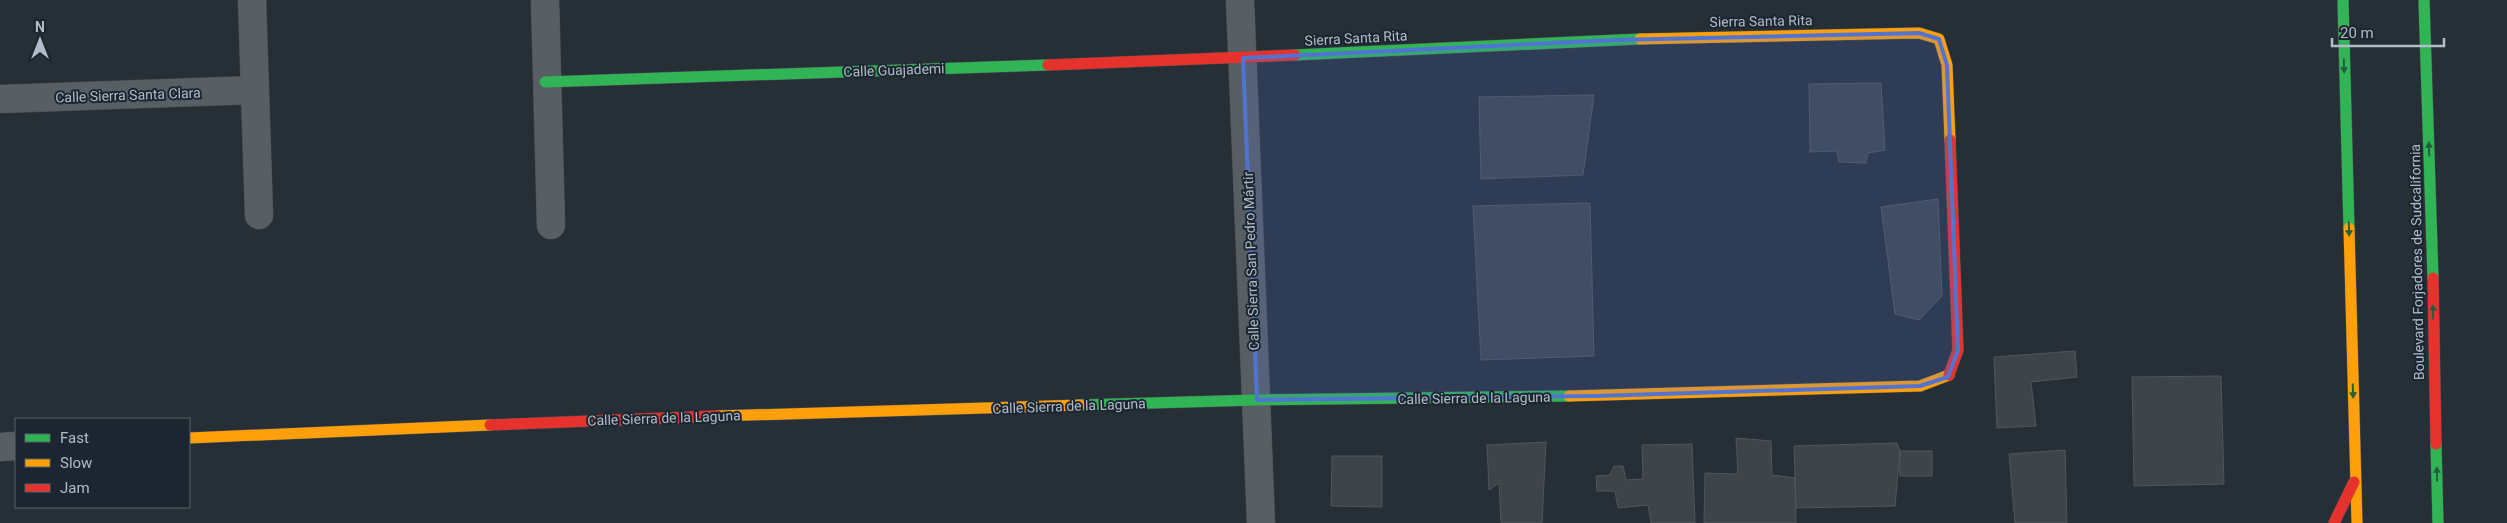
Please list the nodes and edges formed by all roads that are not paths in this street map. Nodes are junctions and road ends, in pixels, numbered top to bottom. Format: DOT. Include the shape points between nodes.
graph roads {
  1 [pos="252,0"];
  2 [pos="545,0"];
  3 [pos="1240,0"];
  4 [pos="2343,0"];
  5 [pos="2424,0"];
  6 [pos="1243,58"];
  7 [pos="545,82"];
  8 [pos="255,90"];
  9 [pos="0,99"];
  10 [pos="259,215"];
  11 [pos="551,225"];
  12 [pos="1948,377"];
  13 [pos="1258,400"];
  14 [pos="190,438"];
  15 [pos="15,446"];
  16 [pos="0,447"];
  17 [pos="2356,478"];
  18 [pos="1261,523"];
  19 [pos="2334,523"];
  20 [pos="2357,523"];
  21 [pos="2438,523"];
  1 -- 8 [label="street"];
  2 -- 7 [label="street"];
  3 -- 6 [label="street, Calle Sierra San Pedro Mártir"];
  4 -- 17 [label="street, one-way"];
  21 -- 5 [label="street, Boulevard Forjadores de Sudcalifornia, one-way"];
  6 -- 7 [label="street, Calle Guajademi"];
  6 -- 12 [label="street, Sierra Santa Rita" via="1614,40 1919,33 1939,39 1947,65 1958,350"];
  6 -- 13 [label="street, Calle Sierra San Pedro Mártir"];
  7 -- 11 [label="street"];
  8 -- 9 [label="street, Calle Sierra Santa Clara"];
  8 -- 10 [label="street"];
  12 -- 13 [label="street, Calle Sierra de la Laguna" via="1910,387 1596,396"];
  13 -- 14 [label="street, Calle Sierra de la Laguna" via="640,418"];
  13 -- 18 [label="street, Calle Sierra San Pedro Mártir"];
  15 -- 16 [label="street"];
  17 -- 19 [label="street"];
  17 -- 20 [label="street"];
}
